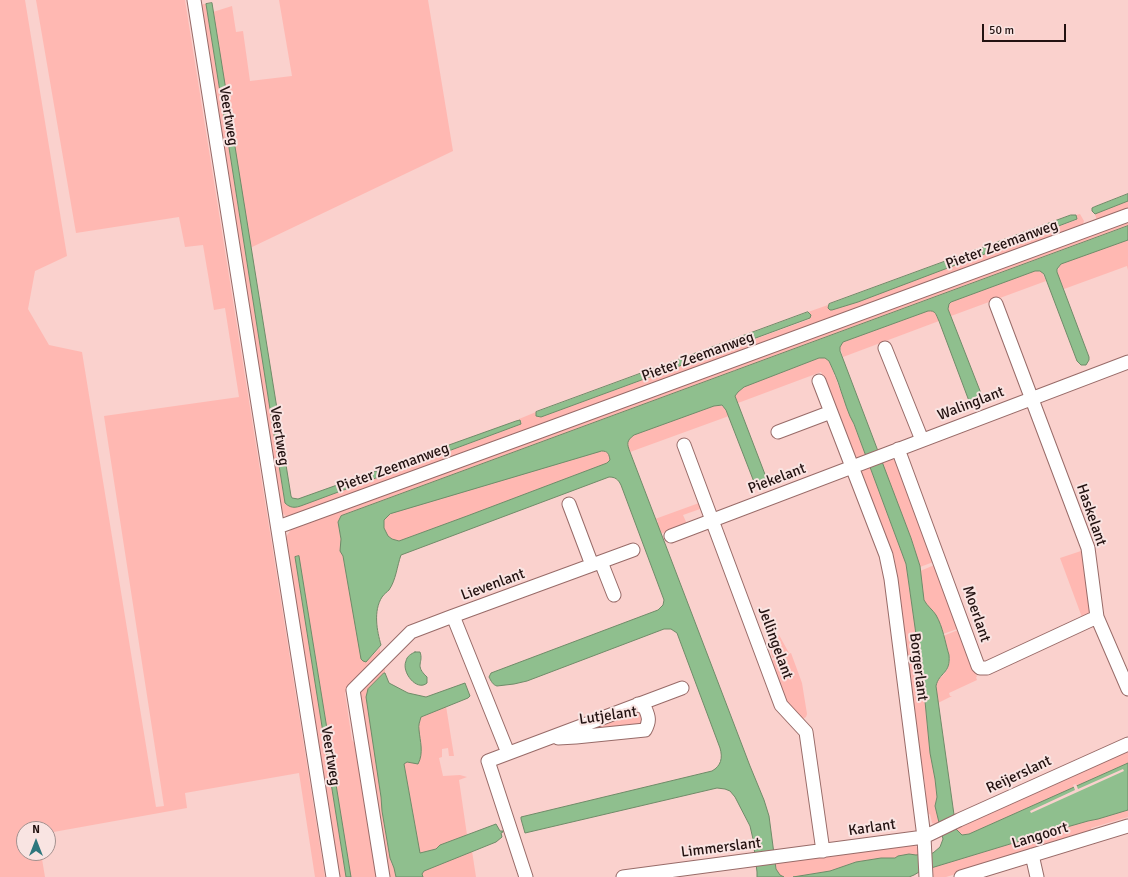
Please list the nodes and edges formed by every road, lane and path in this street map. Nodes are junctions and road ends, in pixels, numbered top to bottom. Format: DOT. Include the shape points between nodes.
graph roads {
  1 [pos="194,0"];
  2 [pos="1128,215"];
  3 [pos="996,304"];
  4 [pos="885,348"];
  5 [pos="1128,362"];
  6 [pos="819,381"];
  7 [pos="1031,399"];
  8 [pos="832,412"];
  9 [pos="778,432"];
  10 [pos="922,440"];
  11 [pos="684,445"];
  12 [pos="894,451"];
  13 [pos="855,465"];
  14 [pos="569,504"];
  15 [pos="712,520"];
  16 [pos="278,527"];
  17 [pos="671,536"];
  18 [pos="633,550"];
  19 [pos="597,564"];
  20 [pos="614,595"];
  21 [pos="453,616"];
  22 [pos="1097,617"];
  23 [pos="682,688"];
  24 [pos="1128,689"];
  25 [pos="638,704"];
  26 [pos="546,739"];
  27 [pos="1128,744"];
  28 [pos="508,753"];
  29 [pos="1128,826"];
  30 [pos="925,842"];
  31 [pos="823,851"];
  32 [pos="1032,855"];
  33 [pos="926,876"];
  34 [pos="333,877"];
  35 [pos="383,877"];
  36 [pos="526,877"];
  37 [pos="623,877"];
  38 [pos="961,877"];
  39 [pos="1037,877"];
  1 -- 16 [label="street, Veertweg"];
  2 -- 16 [label="street, Pieter Zeemanweg"];
  3 -- 7 [label="street"];
  4 -- 10 [label="street"];
  5 -- 7 [label="street, Walinglant"];
  6 -- 8 [label="street"];
  7 -- 10 [label="street, Walinglant"];
  7 -- 22 [label="street, Haskelant" via="1088,548"];
  8 -- 9 [label="street"];
  8 -- 13 [label="street"];
  10 -- 12 [label="street, Walinglant"];
  11 -- 15 [label="street, Jellingelant"];
  12 -- 13 [label="street, Walinglant"];
  12 -- 22 [label="street, Moerlant" via="980,668 987,668"];
  13 -- 15 [label="street, Piekelant"];
  13 -- 30 [label="street, Borgerlant" via="886,556 891,579"];
  14 -- 19 [label="street"];
  15 -- 17 [label="street"];
  15 -- 31 [label="street, Jellingelant" via="781,705 806,732"];
  16 -- 34 [label="street, Veertweg"];
  18 -- 19 [label="street, Lievenlant"];
  19 -- 20 [label="street"];
  19 -- 21 [label="street, Lievenlant"];
  21 -- 28 [label="street, Lievenlant"];
  21 -- 35 [label="street" via="411,632 353,690"];
  22 -- 24 [label="street, Haskelant"];
  23 -- 25 [label="street, Lutjelant"];
  25 -- 26 [label="street, Lutjelant"];
  25 -- 26 [label="street, Lutjelant" via="645,708 648,715 645,730"];
  26 -- 28 [label="street, Lutjelant"];
  27 -- 30 [label="street, Reijerslant" via="959,820 937,831"];
  28 -- 36 [label="street, Lutjelant" via="488,761"];
  29 -- 32 [label="street, Langoort"];
  30 -- 31 [label="street, Karlant"];
  30 -- 33 [label="street, Borgerlant"];
  31 -- 37 [label="street, Limmerslant"];
  32 -- 38 [label="street, Langoort"];
  32 -- 39 [label="street"];
}
